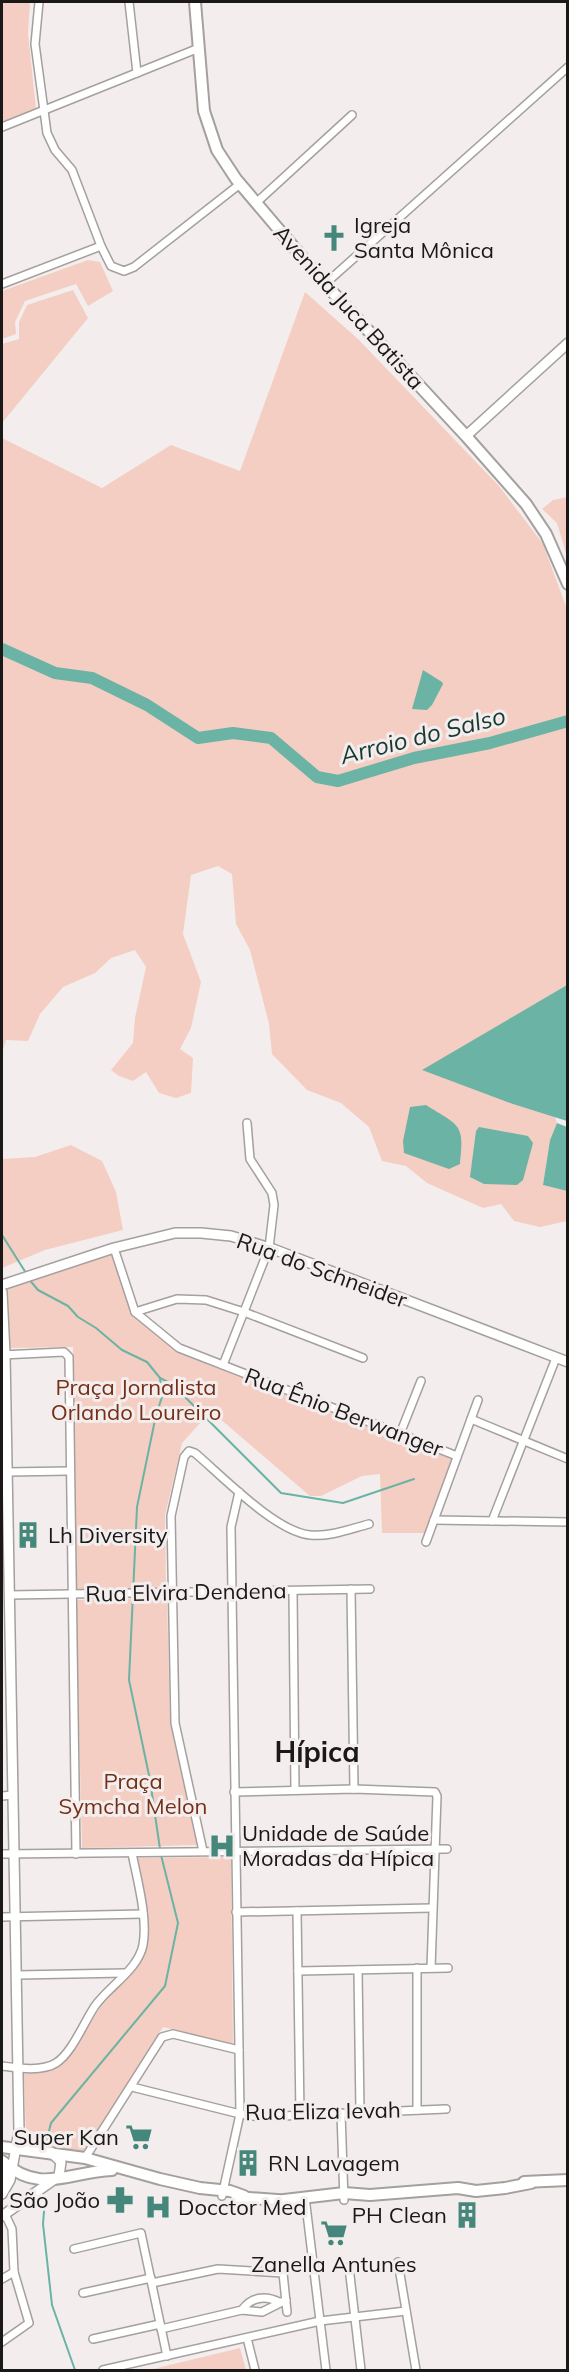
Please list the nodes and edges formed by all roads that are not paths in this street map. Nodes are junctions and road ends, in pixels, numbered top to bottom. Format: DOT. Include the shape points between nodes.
graph roads {
  1 [pos="39,2"];
  2 [pos="129,2"];
  3 [pos="195,2"];
  4 [pos="200,48"];
  5 [pos="567,66"];
  6 [pos="136,73"];
  7 [pos="43,111"];
  8 [pos="352,116"];
  9 [pos="2,127"];
  10 [pos="240,184"];
  11 [pos="256,203"];
  12 [pos="101,246"];
  13 [pos="2,284"];
  14 [pos="325,284"];
  15 [pos="567,343"];
  16 [pos="466,436"];
  17 [pos="567,584"];
  18 [pos="247,1123"];
  19 [pos="114,1248"];
  20 [pos="269,1248"];
  21 [pos="2,1285"];
  22 [pos="2,1292"];
  23 [pos="135,1312"];
  24 [pos="244,1312"];
  25 [pos="3,1355"];
  26 [pos="363,1358"];
  27 [pos="556,1358"];
  28 [pos="567,1362"];
  29 [pos="223,1365"];
  30 [pos="421,1381"];
  31 [pos="478,1400"];
  32 [pos="471,1419"];
  33 [pos="400,1434"];
  34 [pos="523,1441"];
  35 [pos="457,1456"];
  36 [pos="567,1459"];
  37 [pos="70,1471"];
  38 [pos="7,1472"];
  39 [pos="239,1492"];
  40 [pos="434,1520"];
  41 [pos="492,1521"];
  42 [pos="567,1522"];
  43 [pos="369,1524"];
  44 [pos="5,1536"];
  45 [pos="426,1542"];
  46 [pos="351,1589"];
  47 [pos="370,1589"];
  48 [pos="293,1591"];
  49 [pos="232,1592"];
  50 [pos="171,1593"];
  51 [pos="72,1594"];
  52 [pos="5,1596"];
  53 [pos="354,1789"];
  54 [pos="295,1790"];
  55 [pos="234,1792"];
  56 [pos="13,1795"];
  57 [pos="2,1796"];
  58 [pos="436,1849"];
  59 [pos="447,1849"];
  60 [pos="234,1850"];
  61 [pos="203,1851"];
  62 [pos="132,1853"];
  63 [pos="2,1854"];
  64 [pos="14,1854"];
  65 [pos="76,1854"];
  66 [pos="432,1908"];
  67 [pos="297,1911"];
  68 [pos="236,1912"];
  69 [pos="143,1914"];
  70 [pos="2,1917"];
  71 [pos="16,1917"];
  72 [pos="417,1968"];
  73 [pos="431,1968"];
  74 [pos="448,1968"];
  75 [pos="358,1970"];
  76 [pos="298,1971"];
  77 [pos="125,1973"];
  78 [pos="17,1975"];
  79 [pos="239,2050"];
  80 [pos="2,2066"];
  81 [pos="18,2068"];
  82 [pos="132,2087"];
  83 [pos="446,2109"];
  84 [pos="417,2110"];
  85 [pos="360,2112"];
  86 [pos="340,2113"];
  87 [pos="240,2114"];
  88 [pos="300,2115"];
  89 [pos="13,2147"];
  90 [pos="51,2152"];
  91 [pos="85,2158"];
  92 [pos="5,2166"];
  93 [pos="121,2169"];
  94 [pos="57,2179"];
  95 [pos="567,2180"];
  96 [pos="3,2192"];
  97 [pos="223,2193"];
  98 [pos="344,2197"];
  99 [pos="305,2200"];
  100 [pos="3,2215"];
  101 [pos="74,2249"];
  102 [pos="398,2262"];
  103 [pos="349,2267"];
  104 [pos="14,2272"];
  105 [pos="2,2279"];
  106 [pos="151,2281"];
  107 [pos="83,2293"];
  108 [pos="282,2301"];
  109 [pos="242,2310"];
  110 [pos="406,2311"];
  111 [pos="287,2312"];
  112 [pos="355,2317"];
  113 [pos="320,2321"];
  114 [pos="161,2327"];
  115 [pos="247,2338"];
  116 [pos="93,2339"];
  117 [pos="2,2342"];
  118 [pos="167,2356"];
  119 [pos="103,2370"];
  120 [pos="255,2370"];
  121 [pos="326,2370"];
  122 [pos="361,2370"];
  123 [pos="416,2370"];
  1 -- 7 [label="street" via="36,44"];
  2 -- 6 [label="street"];
  3 -- 4 [label="main road, Avenida Juca Batista"];
  4 -- 6 [label="street"];
  4 -- 10 [label="main road, Avenida Juca Batista" via="204,111 217,150"];
  5 -- 14 [label="street"];
  6 -- 7 [label="street"];
  7 -- 9 [label="street"];
  7 -- 12 [label="street" via="47,133 72,170"];
  8 -- 11 [label="street"];
  10 -- 11 [label="main road, Avenida Juca Batista"];
  10 -- 12 [label="street" via="134,267 124,271 111,266"];
  11 -- 14 [label="main road, Avenida Juca Batista"];
  12 -- 13 [label="street"];
  14 -- 16 [label="main road, Avenida Juca Batista"];
  15 -- 16 [label="street"];
  16 -- 17 [label="main road, Avenida Juca Batista" via="526,504 546,534"];
  18 -- 20 [label="street" via="250,1159 272,1193"];
  19 -- 20 [label="street, Rua do Schneider" via="175,1233 201,1233 231,1236"];
  19 -- 21 [label="street, Rua do Schneider"];
  19 -- 23 [label="street"];
  20 -- 24 [label="street"];
  20 -- 27 [label="street, Rua do Schneider"];
  22 -- 25 [label="street"];
  23 -- 24 [label="street" via="177,1299 206,1300"];
  23 -- 29 [label="street, Rua Ênio Berwanger" via="179,1348"];
  24 -- 26 [label="street"];
  24 -- 29 [label="street"];
  25 -- 37 [label="street" via="68,1353"];
  25 -- 38 [label="street"];
  27 -- 28 [label="street, Rua do Schneider"];
  27 -- 34 [label="street"];
  29 -- 33 [label="street, Rua Ênio Berwanger"];
  30 -- 33 [label="street"];
  31 -- 32 [label="street"];
  32 -- 34 [label="street"];
  32 -- 35 [label="street"];
  33 -- 35 [label="street, Rua Ênio Berwanger"];
  34 -- 36 [label="street"];
  34 -- 41 [label="street"];
  35 -- 40 [label="street"];
  37 -- 38 [label="street"];
  37 -- 51 [label="street"];
  38 -- 44 [label="street"];
  39 -- 43 [label="street" via="285,1528 308,1535 326,1535"];
  39 -- 49 [label="street" via="231,1527"];
  39 -- 50 [label="street" via="195,1453 189,1451 184,1457 171,1516"];
  40 -- 41 [label="street"];
  40 -- 45 [label="street"];
  41 -- 42 [label="street"];
  44 -- 52 [label="street"];
  46 -- 47 [label="street, Rua Elvira Dendena"];
  46 -- 48 [label="street, Rua Elvira Dendena"];
  46 -- 53 [label="street"];
  48 -- 49 [label="street, Rua Elvira Dendena"];
  48 -- 54 [label="street"];
  49 -- 50 [label="street, Rua Elvira Dendena"];
  49 -- 55 [label="street"];
  50 -- 51 [label="street, Rua Elvira Dendena"];
  50 -- 61 [label="street" via="175,1723"];
  51 -- 52 [label="street, Rua Elvira Dendena"];
  51 -- 65 [label="street"];
  52 -- 56 [label="street"];
  53 -- 54 [label="street"];
  53 -- 58 [label="street" via="435,1792"];
  54 -- 55 [label="street"];
  55 -- 60 [label="street"];
  56 -- 57 [label="street"];
  56 -- 64 [label="street"];
  58 -- 59 [label="street"];
  58 -- 60 [label="street"];
  58 -- 66 [label="street"];
  60 -- 61 [label="street"];
  60 -- 68 [label="street"];
  61 -- 62 [label="street"];
  62 -- 65 [label="street"];
  62 -- 69 [label="street"];
  63 -- 64 [label="street"];
  64 -- 65 [label="street"];
  64 -- 71 [label="street"];
  66 -- 67 [label="street"];
  66 -- 73 [label="street"];
  67 -- 68 [label="street"];
  67 -- 76 [label="street"];
  68 -- 79 [label="street"];
  69 -- 71 [label="street"];
  69 -- 77 [label="street" via="143,1945"];
  70 -- 71 [label="street"];
  71 -- 78 [label="street"];
  72 -- 73 [label="street"];
  72 -- 75 [label="street"];
  72 -- 84 [label="street"];
  73 -- 74 [label="street"];
  75 -- 76 [label="street"];
  75 -- 85 [label="street"];
  76 -- 88 [label="street"];
  77 -- 78 [label="street"];
  77 -- 81 [label="street" via="97,2004 54,2065"];
  78 -- 81 [label="street"];
  79 -- 82 [label="street" via="166,2034"];
  79 -- 87 [label="street"];
  80 -- 81 [label="street"];
  81 -- 89 [label="street" via="19,2131"];
  82 -- 87 [label="street, Rua Eliza Ievah"];
  82 -- 91 [label="street"];
  83 -- 84 [label="street, Rua Eliza Ievah"];
  84 -- 85 [label="street, Rua Eliza Ievah"];
  85 -- 86 [label="street, Rua Eliza Ievah"];
  86 -- 88 [label="street, Rua Eliza Ievah"];
  86 -- 98 [label="street"];
  87 -- 88 [label="street, Rua Eliza Ievah"];
  87 -- 97 [label="street"];
  89 -- 90 [label="main road"];
  89 -- 92 [label="street"];
  90 -- 91 [label="main road"];
  90 -- 94 [label="street" via="61,2162 62,2172"];
  91 -- 93 [label="main road"];
  92 -- 94 [label="main road" via="33,2179"];
  92 -- 96 [label="street" via="10,2180"];
  93 -- 94 [label="main road" via="93,2170"];
  93 -- 97 [label="main road"];
  94 -- 100 [label="street"];
  95 -- 98 [label="main road" via="476,2183 458,2188"];
  97 -- 99 [label="main road"];
  98 -- 99 [label="main road"];
  99 -- 113 [label="street"];
  100 -- 104 [label="street" via="12,2229"];
  101 -- 106 [label="street" via="141,2233"];
  102 -- 110 [label="street"];
  103 -- 112 [label="street"];
  104 -- 105 [label="street"];
  104 -- 117 [label="street" via="29,2323"];
  106 -- 107 [label="street"];
  106 -- 108 [label="street" via="218,2269 284,2273"];
  106 -- 114 [label="street"];
  108 -- 109 [label="street" via="262,2312"];
  108 -- 109 [label="street" via="261,2297"];
  108 -- 111 [label="street"];
  109 -- 114 [label="street"];
  110 -- 112 [label="street"];
  110 -- 123 [label="street"];
  112 -- 113 [label="street"];
  112 -- 122 [label="street"];
  113 -- 115 [label="street"];
  113 -- 121 [label="street"];
  114 -- 116 [label="street"];
  114 -- 118 [label="street"];
  115 -- 118 [label="street"];
  115 -- 120 [label="street"];
  118 -- 119 [label="street"];
}
